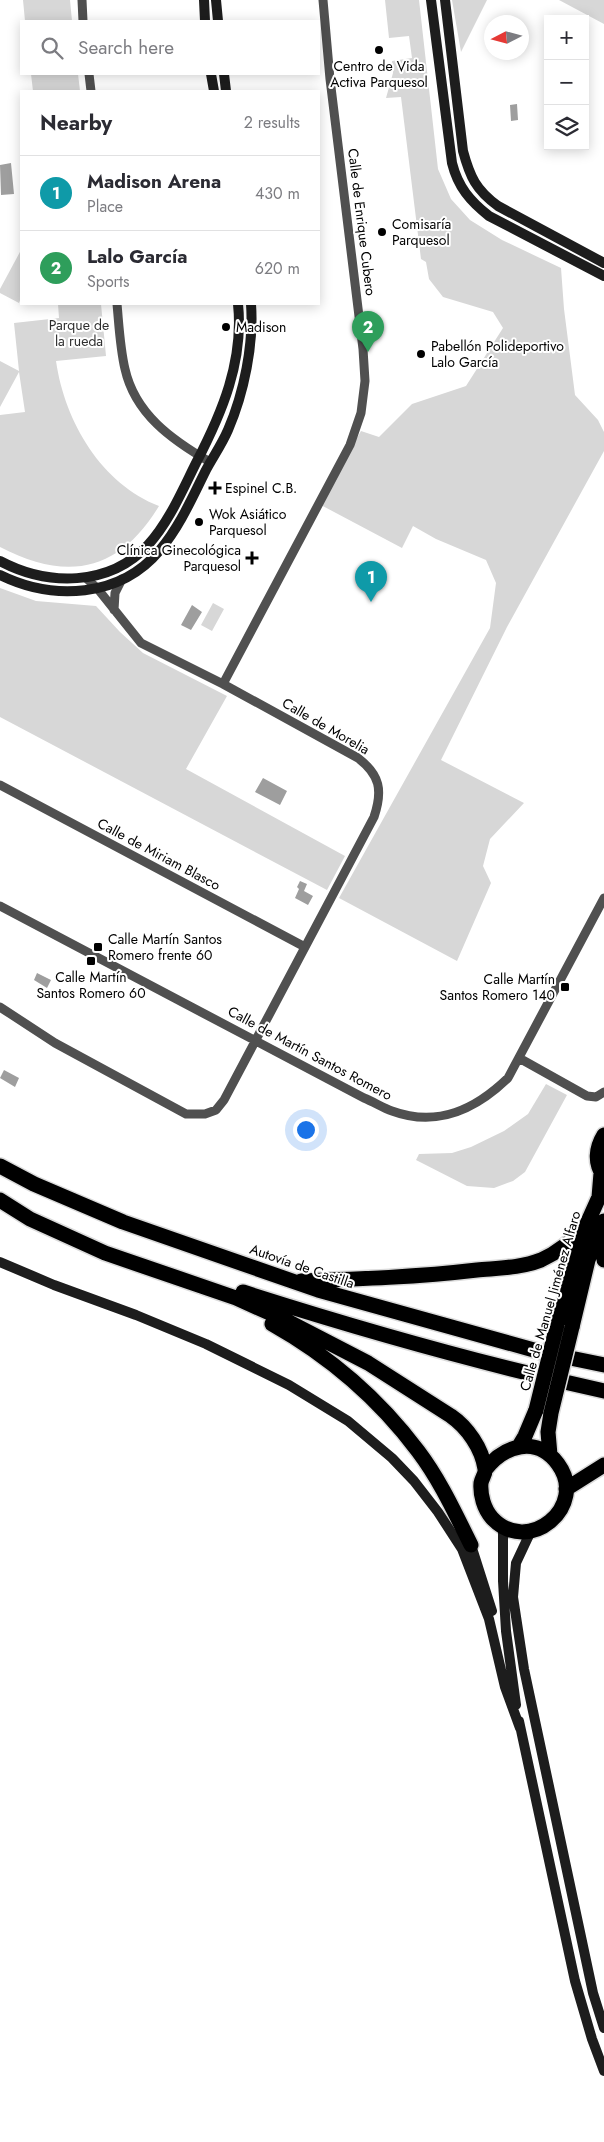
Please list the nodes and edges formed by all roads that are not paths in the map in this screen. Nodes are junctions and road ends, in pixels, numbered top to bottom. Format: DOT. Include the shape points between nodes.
graph roads {
  1 [pos="82,0"];
  2 [pos="204,0"];
  3 [pos="216,0"];
  4 [pos="323,0"];
  5 [pos="431,0"];
  6 [pos="445,0"];
  7 [pos="83,20"];
  8 [pos="205,20"];
  9 [pos="218,20"];
  10 [pos="89,75"];
  11 [pos="211,75"];
  12 [pos="224,75"];
  13 [pos="91,90"];
  14 [pos="214,90"];
  15 [pos="226,90"];
  16 [pos="604,263"];
  17 [pos="604,276"];
  18 [pos="116,305"];
  19 [pos="238,305"];
  20 [pos="251,305"];
  21 [pos="200,456"];
  22 [pos="210,462"];
  23 [pos="0,560"];
  24 [pos="0,575"];
  25 [pos="86,578"];
  26 [pos="122,579"];
  27 [pos="97,588"];
  28 [pos="114,610"];
  29 [pos="223,684"];
  30 [pos="0,785"];
  31 [pos="604,898"];
  32 [pos="0,906"];
  33 [pos="305,947"];
  34 [pos="0,1007"];
  35 [pos="256,1040"];
  36 [pos="519,1058"];
  37 [pos="604,1092"];
  38 [pos="604,1135"];
  39 [pos="0,1166"];
  40 [pos="603,1175"];
  41 [pos="0,1196"];
  42 [pos="0,1200"];
  43 [pos="604,1221"];
  44 [pos="586,1226"];
  45 [pos="604,1235"];
  46 [pos="604,1260"];
  47 [pos="0,1262"];
  48 [pos="294,1281"];
  49 [pos="190,1283"];
  50 [pos="604,1365"];
  51 [pos="604,1391"];
  52 [pos="544,1412"];
  53 [pos="519,1446"];
  54 [pos="550,1455"];
  55 [pos="604,1464"];
  56 [pos="485,1470"];
  57 [pos="566,1489"];
  58 [pos="503,1526"];
  59 [pos="531,1531"];
  60 [pos="471,1545"];
  61 [pos="514,1692"];
  62 [pos="520,1728"];
  63 [pos="604,2028"];
  64 [pos="604,2071"];
  1 -- 7 [label="street"];
  2 -- 8 [label="street"];
  3 -- 9 [label="street"];
  4 -- 29 [label="street, Calle de Enrique Cubero" via="364,349 361,413 350,445"];
  5 -- 17 [label="street" via="452,162 460,187 473,204 489,216"];
  6 -- 16 [label="street" via="463,151 470,175 483,195 498,206"];
  10 -- 13 [label="street"];
  11 -- 14 [label="street"];
  12 -- 15 [label="street"];
  18 -- 21 [label="street" via="125,369 138,401 159,427"];
  19 -- 21 [label="street" via="239,337 234,367 221,412"];
  20 -- 22 [label="street" via="248,364 228,430"];
  21 -- 22 [label="street"];
  21 -- 25 [label="street" via="147,546 126,563"];
  22 -- 26 [label="street" via="176,528 160,551"];
  23 -- 25 [label="street" via="48,578"];
  24 -- 27 [label="street" via="51,592"];
  25 -- 27 [label="street, Calle de Morelia"];
  26 -- 27 [label="street"];
  26 -- 28 [label="street"];
  27 -- 28 [label="street, Calle de Morelia"];
  28 -- 29 [label="street, Calle de Morelia" via="141,643"];
  29 -- 33 [label="street, Calle de Morelia" via="358,758 374,773 378,783 379,802 374,817"];
  30 -- 33 [label="street, Calle de Miriam Blasco"];
  31 -- 36 [label="street, Calle de Martín Santos Romero"];
  32 -- 35 [label="street, Calle de Martín Santos Romero"];
  33 -- 35 [label="street, Calle de Morelia"];
  34 -- 35 [label="street, Calle de Morelia" via="55,1043 186,1114 205,1114 216,1110"];
  35 -- 36 [label="street, Calle de Martín Santos Romero" via="393,1112 422,1117 446,1115 489,1096 508,1078"];
  36 -- 37 [label="street" via="587,1096 596,1097"];
  38 -- 40 [label="highway, Calle de Manuel Jiménez Alfaro" via="597,1152"];
  39 -- 48 [label="highway, Autovía de Castilla" via="123,1222"];
  40 -- 44 [label="highway, Calle de Manuel Jiménez Alfaro" via="599,1197"];
  41 -- 51 [label="highway" via="112,1245 234,1289 391,1337 530,1375"];
  42 -- 49 [label="highway" via="30,1219 105,1253"];
  43 -- 52 [label="highway, Calle de Manuel Jiménez Alfaro, bridge" via="588,1260 572,1327"];
  44 -- 48 [label="highway" via="554,1253 523,1265 427,1276"];
  44 -- 52 [label="highway, Calle de Manuel Jiménez Alfaro, bridge" via="557,1325"];
  45 -- 46 [label="highway"];
  47 -- 62 [label="street" via="206,1344 289,1385 348,1421 392,1458 432,1504 462,1550 488,1619 505,1687"];
  48 -- 50 [label="highway, Autovía de Castilla" via="400,1314 541,1352"];
  49 -- 56 [label="highway" via="236,1298 283,1319 368,1363 461,1423 473,1438"];
  49 -- 60 [label="highway" via="287,1332 334,1364 376,1402 418,1452"];
  52 -- 53 [label="highway"];
  52 -- 54 [label="highway"];
  53 -- 54 [label="highway" via="530,1446"];
  53 -- 56 [label="highway" via="494,1458"];
  54 -- 57 [label="highway" via="559,1464"];
  55 -- 57 [label="highway"];
  56 -- 58 [label="highway" via="481,1482 485,1508"];
  57 -- 59 [label="highway" via="560,1512 542,1528"];
  58 -- 59 [label="highway" via="521,1532"];
  58 -- 61 [label="street" via="505,1614"];
  59 -- 63 [label="street" via="516,1563 514,1606 524,1669"];
  60 -- 61 [label="street"];
  61 -- 62 [label="street"];
  62 -- 64 [label="street" via="575,1981"];
}
